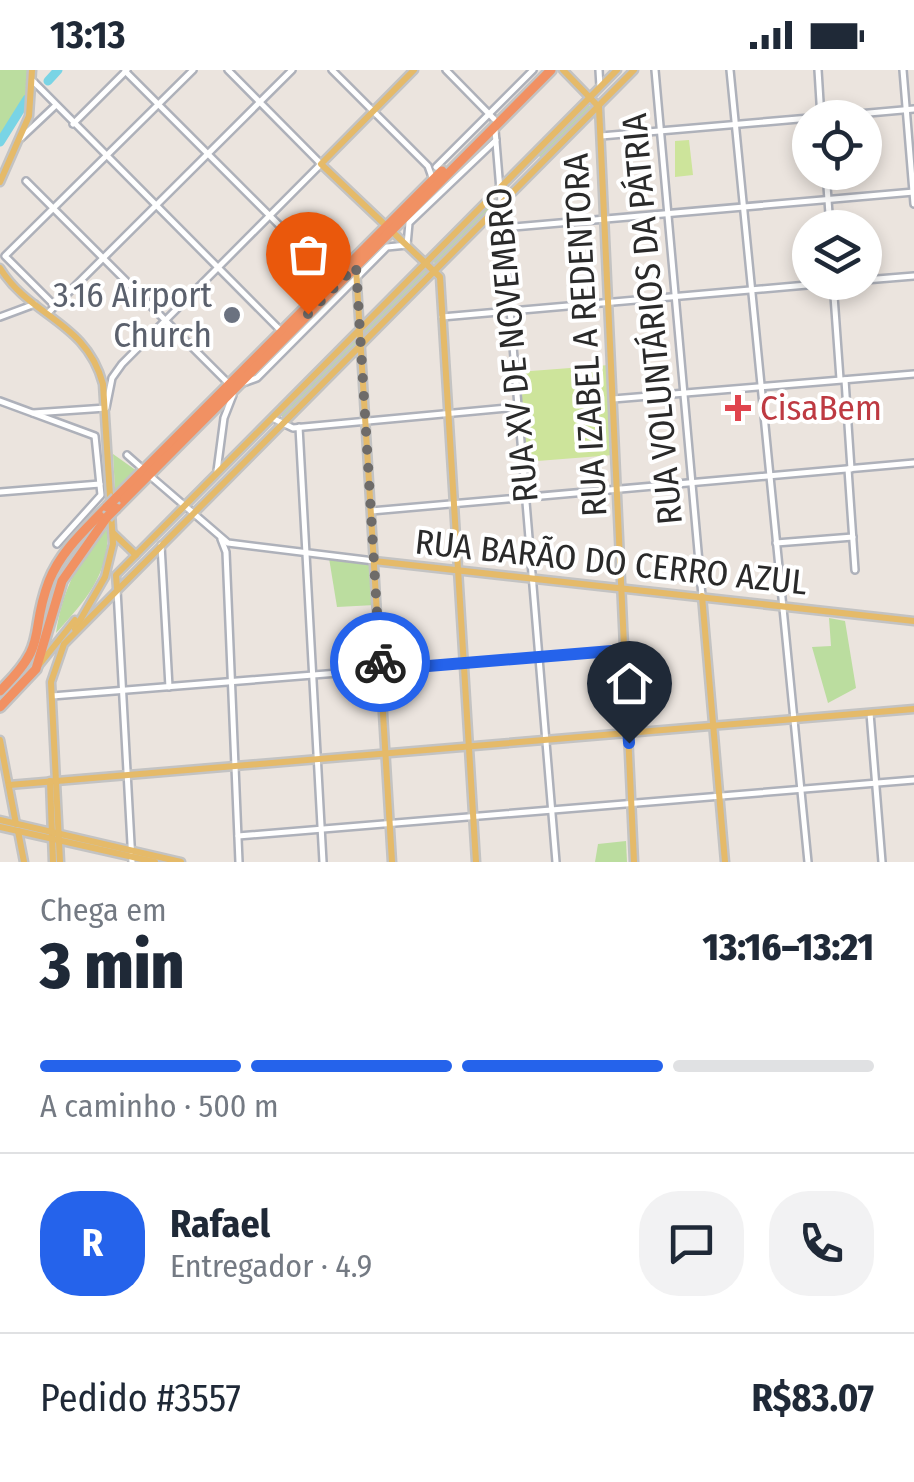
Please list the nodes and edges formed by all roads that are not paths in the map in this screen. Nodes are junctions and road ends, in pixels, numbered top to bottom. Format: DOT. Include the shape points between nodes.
graph roads {
  1 [pos="32,70"];
  2 [pos="192,70"];
  3 [pos="228,70"];
  4 [pos="292,70"];
  5 [pos="332,70"];
  6 [pos="414,70"];
  7 [pos="446,70"];
  8 [pos="533,70"];
  9 [pos="542,70"];
  10 [pos="551,70"];
  11 [pos="562,70"];
  12 [pos="599,70"];
  13 [pos="617,70"];
  14 [pos="634,70"];
  15 [pos="655,70"];
  16 [pos="730,70"];
  17 [pos="818,70"];
  18 [pos="903,70"];
  19 [pos="126,71"];
  20 [pos="34,81"];
  21 [pos="600,87"];
  22 [pos="590,97"];
  23 [pos="821,100"];
  24 [pos="260,102"];
  25 [pos="158,104"];
  26 [pos="55,106"];
  27 [pos="598,106"];
  28 [pos="910,109"];
  29 [pos="373,111"];
  30 [pos="882,112"];
  31 [pos="492,120"];
  32 [pos="585,120"];
  33 [pos="792,120"];
  34 [pos="73,124"];
  35 [pos="736,124"];
  36 [pos="660,131"];
  37 [pos="601,132"];
  38 [pos="20,140"];
  39 [pos="496,140"];
  40 [pos="208,154"];
  41 [pos="533,155"];
  42 [pos="106,156"];
  43 [pos="541,163"];
  44 [pos="321,164"];
  45 [pos="436,167"];
  46 [pos="26,181"];
  47 [pos="0,182"];
  48 [pos="499,189"];
  49 [pos="827,190"];
  50 [pos="914,192"];
  51 [pos="828,200"];
  52 [pos="428,204"];
  53 [pos="500,204"];
  54 [pos="914,204"];
  55 [pos="156,206"];
  56 [pos="744,207"];
  57 [pos="53,208"];
  58 [pos="829,210"];
  59 [pos="408,214"];
  60 [pos="668,214"];
  61 [pos="270,216"];
  62 [pos="605,219"];
  63 [pos="389,224"];
  64 [pos="502,228"];
  65 [pos="408,245"];
  66 [pos="103,258"];
  67 [pos="426,263"];
  68 [pos="356,266"];
  69 [pos="0,268"];
  70 [pos="217,268"];
  71 [pos="434,270"];
  72 [pos="914,276"];
  73 [pos="356,278"];
  74 [pos="882,279"];
  75 [pos="334,280"];
  76 [pos="792,287"];
  77 [pos="752,290"];
  78 [pos="675,297"];
  79 [pos="835,300"];
  80 [pos="609,302"];
  81 [pos="35,304"];
  82 [pos="55,306"];
  83 [pos="510,311"];
  84 [pos="48,313"];
  85 [pos="442,317"];
  86 [pos="0,318"];
  87 [pos="165,320"];
  88 [pos="360,330"];
  89 [pos="282,332"];
  90 [pos="360,344"];
  91 [pos="914,374"];
  92 [pos="843,380"];
  93 [pos="234,385"];
  94 [pos="761,387"];
  95 [pos="684,393"];
  96 [pos="614,400"];
  97 [pos="0,401"];
  98 [pos="518,407"];
  99 [pos="106,408"];
  100 [pos="63,411"];
  101 [pos="33,413"];
  102 [pos="448,413"];
  103 [pos="272,418"];
  104 [pos="365,421"];
  105 [pos="64,424"];
  106 [pos="280,424"];
  107 [pos="299,427"];
  108 [pos="128,456"];
  109 [pos="914,464"];
  110 [pos="850,469"];
  111 [pos="146,472"];
  112 [pos="216,474"];
  113 [pos="770,476"];
  114 [pos="692,483"];
  115 [pos="100,484"];
  116 [pos="618,489"];
  117 [pos="0,492"];
  118 [pos="525,497"];
  119 [pos="454,504"];
  120 [pos="184,506"];
  121 [pos="111,508"];
  122 [pos="371,511"];
  123 [pos="192,513"];
  124 [pos="113,533"];
  125 [pos="853,537"];
  126 [pos="221,539"];
  127 [pos="776,543"];
  128 [pos="57,544"];
  129 [pos="161,544"];
  130 [pos="236,545"];
  131 [pos="306,553"];
  132 [pos="226,554"];
  133 [pos="135,557"];
  134 [pos="374,561"];
  135 [pos="140,565"];
  136 [pos="458,570"];
  137 [pos="855,570"];
  138 [pos="532,578"];
  139 [pos="622,588"];
  140 [pos="117,589"];
  141 [pos="702,596"];
  142 [pos="89,604"];
  143 [pos="782,606"];
  144 [pos="914,620"];
  145 [pos="71,635"];
  146 [pos="624,650"];
  147 [pos="538,657"];
  148 [pos="464,663"];
  149 [pos="36,669"];
  150 [pos="380,670"];
  151 [pos="313,675"];
  152 [pos="231,682"];
  153 [pos="169,687"];
  154 [pos="122,690"];
  155 [pos="0,691"];
  156 [pos="52,696"];
  157 [pos="0,708"];
  158 [pos="914,709"];
  159 [pos="870,713"];
  160 [pos="794,720"];
  161 [pos="713,726"];
  162 [pos="628,734"];
  163 [pos="0,740"];
  164 [pos="545,740"];
  165 [pos="469,747"];
  166 [pos="386,754"];
  167 [pos="318,759"];
  168 [pos="235,766"];
  169 [pos="127,775"];
  170 [pos="914,780"];
  171 [pos="54,781"];
  172 [pos="876,784"];
  173 [pos="9,785"];
  174 [pos="801,790"];
  175 [pos="720,796"];
  176 [pos="632,804"];
  177 [pos="551,810"];
  178 [pos="474,817"];
  179 [pos="0,824"];
  180 [pos="390,824"];
  181 [pos="17,828"];
  182 [pos="321,829"];
  183 [pos="238,836"];
  184 [pos="56,837"];
  185 [pos="132,856"];
  186 [pos="24,862"];
  187 [pos="56,862"];
  188 [pos="155,862"];
  189 [pos="180,862"];
  190 [pos="238,862"];
  191 [pos="323,862"];
  192 [pos="392,862"];
  193 [pos="476,862"];
  194 [pos="556,862"];
  195 [pos="634,862"];
  196 [pos="725,862"];
  197 [pos="808,862"];
  198 [pos="882,862"];
  1 -- 20 [label="main road"];
  2 -- 25 [label="street"];
  3 -- 24 [label="street"];
  4 -- 24 [label="street"];
  5 -- 29 [label="street"];
  6 -- 29 [label="main road"];
  7 -- 31 [label="street"];
  8 -- 31 [label="street"];
  9 -- 31 [label="highway"];
  10 -- 31 [label="highway"];
  11 -- 22 [label="main road"];
  12 -- 21 [label="street"];
  13 -- 21 [label="main road"];
  14 -- 27 [label="main road"];
  15 -- 36 [label="street, RUA VOLUNTÁRIOS DA PÁTRIA"];
  16 -- 35 [label="street"];
  17 -- 23 [label="street"];
  18 -- 28 [label="street"];
  19 -- 25 [label="street"];
  19 -- 34 [label="street"];
  20 -- 26 [label="street"];
  20 -- 38 [label="main road"];
  21 -- 22 [label="main road"];
  22 -- 27 [label="main road"];
  22 -- 41 [label="main road"];
  24 -- 40 [label="street"];
  24 -- 44 [label="street"];
  25 -- 40 [label="street"];
  25 -- 42 [label="street"];
  26 -- 34 [label="street"];
  26 -- 38 [label="street"];
  27 -- 32 [label="main road"];
  27 -- 37 [label="main road, RUA IZABEL A REDENTORA"];
  28 -- 30 [label="street"];
  28 -- 50 [label="street"];
  29 -- 44 [label="main road"];
  29 -- 45 [label="street"];
  31 -- 39 [label="street, RUA XV DE NOVEMBRO"];
  31 -- 45 [label="highway"];
  31 -- 59 [label="highway"];
  32 -- 37 [label="main road" via="594,118"];
  32 -- 43 [label="main road"];
  33 -- 35 [label="street"];
  34 -- 42 [label="street"];
  35 -- 36 [label="street"];
  35 -- 56 [label="street"];
  36 -- 37 [label="street"];
  36 -- 60 [label="street, RUA VOLUNTÁRIOS DA PÁTRIA"];
  37 -- 62 [label="main road, RUA IZABEL A REDENTORA"];
  38 -- 47 [label="main road"];
  39 -- 48 [label="street, RUA XV DE NOVEMBRO"];
  39 -- 52 [label="street"];
  40 -- 55 [label="street"];
  40 -- 61 [label="street"];
  41 -- 43 [label="main road"];
  41 -- 48 [label="main road"];
  42 -- 55 [label="street"];
  42 -- 57 [label="street"];
  43 -- 53 [label="main road"];
  44 -- 61 [label="street"];
  44 -- 63 [label="main road"];
  45 -- 63 [label="highway" via="433,180"];
  46 -- 57 [label="street"];
  48 -- 53 [label="street, RUA XV DE NOVEMBRO"];
  48 -- 67 [label="main road"];
  49 -- 51 [label="street"];
  50 -- 51 [label="street"];
  50 -- 54 [label="street"];
  51 -- 56 [label="street"];
  51 -- 58 [label="street"];
  52 -- 59 [label="highway"];
  52 -- 65 [label="street" via="408,226"];
  53 -- 64 [label="street, RUA XV DE NOVEMBRO"];
  53 -- 71 [label="main road"];
  55 -- 66 [label="street"];
  55 -- 70 [label="street"];
  56 -- 60 [label="street"];
  56 -- 77 [label="street"];
  57 -- 66 [label="street"];
  57 -- 82 [label="street" via="5,256"];
  59 -- 63 [label="highway"];
  60 -- 62 [label="street"];
  60 -- 78 [label="street, RUA VOLUNTÁRIOS DA PÁTRIA"];
  61 -- 70 [label="street"];
  61 -- 75 [label="street"];
  62 -- 64 [label="street"];
  62 -- 80 [label="main road, RUA IZABEL A REDENTORA"];
  63 -- 65 [label="main road"];
  63 -- 68 [label="highway"];
  63 -- 75 [label="highway"];
  64 -- 83 [label="street, RUA XV DE NOVEMBRO"];
  65 -- 67 [label="main road"];
  65 -- 73 [label="street" via="388,247"];
  66 -- 82 [label="street"];
  66 -- 87 [label="street"];
  67 -- 71 [label="main road"];
  67 -- 88 [label="main road"];
  68 -- 73 [label="main road"];
  68 -- 93 [label="highway"];
  69 -- 81 [label="main road"];
  70 -- 87 [label="street"];
  70 -- 89 [label="street"];
  71 -- 85 [label="main road"];
  71 -- 90 [label="main road"];
  72 -- 74 [label="street"];
  73 -- 88 [label="main road"];
  73 -- 93 [label="street" via="257,378"];
  75 -- 89 [label="highway"];
  76 -- 77 [label="street"];
  77 -- 78 [label="street"];
  77 -- 94 [label="street"];
  78 -- 80 [label="street"];
  78 -- 95 [label="street, RUA VOLUNTÁRIOS DA PÁTRIA"];
  79 -- 92 [label="street"];
  80 -- 83 [label="street"];
  80 -- 96 [label="main road, RUA IZABEL A REDENTORA"];
  81 -- 84 [label="main road"];
  81 -- 86 [label="street"];
  82 -- 84 [label="street"];
  83 -- 85 [label="street"];
  83 -- 98 [label="street, RUA XV DE NOVEMBRO"];
  84 -- 99 [label="main road" via="91,353"];
  85 -- 102 [label="main road"];
  87 -- 93 [label="street"];
  87 -- 99 [label="street" via="117,370"];
  88 -- 90 [label="main road"];
  88 -- 103 [label="main road"];
  89 -- 93 [label="highway"];
  90 -- 104 [label="main road"];
  90 -- 106 [label="main road"];
  91 -- 92 [label="street"];
  92 -- 94 [label="street"];
  92 -- 110 [label="street"];
  93 -- 111 [label="highway"];
  93 -- 112 [label="street"];
  94 -- 95 [label="street"];
  94 -- 113 [label="street"];
  95 -- 96 [label="street"];
  95 -- 114 [label="street, RUA VOLUNTÁRIOS DA PÁTRIA"];
  96 -- 116 [label="main road, RUA IZABEL A REDENTORA"];
  97 -- 101 [label="street"];
  98 -- 102 [label="street"];
  98 -- 118 [label="street, RUA XV DE NOVEMBRO"];
  99 -- 100 [label="street"];
  99 -- 124 [label="main road"];
  100 -- 101 [label="street"];
  100 -- 105 [label="street"];
  101 -- 105 [label="street"];
  102 -- 104 [label="street"];
  102 -- 119 [label="main road"];
  103 -- 106 [label="street"];
  103 -- 112 [label="main road"];
  104 -- 107 [label="street"];
  104 -- 122 [label="main road"];
  105 -- 115 [label="street" via="95,436"];
  106 -- 107 [label="street"];
  106 -- 123 [label="main road"];
  107 -- 131 [label="street"];
  108 -- 111 [label="street, RUA BARÃO DO CERRO AZUL"];
  109 -- 110 [label="street"];
  110 -- 113 [label="street"];
  110 -- 125 [label="street"];
  111 -- 120 [label="street, RUA BARÃO DO CERRO AZUL"];
  111 -- 121 [label="highway"];
  112 -- 120 [label="main road"];
  113 -- 114 [label="street"];
  113 -- 127 [label="street"];
  114 -- 116 [label="street"];
  114 -- 141 [label="street, RUA VOLUNTÁRIOS DA PÁTRIA"];
  115 -- 117 [label="street"];
  115 -- 128 [label="street" via="101,494"];
  116 -- 118 [label="street"];
  116 -- 139 [label="main road, RUA IZABEL A REDENTORA"];
  118 -- 119 [label="street"];
  118 -- 138 [label="street, RUA XV DE NOVEMBRO"];
  119 -- 122 [label="street"];
  119 -- 136 [label="main road"];
  120 -- 123 [label="street, RUA BARÃO DO CERRO AZUL"];
  120 -- 133 [label="main road"];
  121 -- 149 [label="highway" via="62,581"];
  121 -- 155 [label="highway" via="54,570 34,653"];
  122 -- 134 [label="main road"];
  123 -- 126 [label="street, RUA BARÃO DO CERRO AZUL"];
  123 -- 129 [label="main road"];
  124 -- 133 [label="main road"];
  124 -- 142 [label="main road" via="110,564"];
  125 -- 127 [label="street"];
  125 -- 137 [label="street"];
  126 -- 130 [label="street, RUA BARÃO DO CERRO AZUL"];
  126 -- 132 [label="street"];
  127 -- 143 [label="street"];
  129 -- 135 [label="main road"];
  129 -- 153 [label="street"];
  130 -- 131 [label="street, RUA BARÃO DO CERRO AZUL"];
  130 -- 132 [label="street"];
  131 -- 134 [label="street, RUA BARÃO DO CERRO AZUL"];
  131 -- 151 [label="street"];
  132 -- 152 [label="street"];
  133 -- 135 [label="main road"];
  133 -- 140 [label="main road" via="116,576"];
  134 -- 136 [label="main road, RUA BARÃO DO CERRO AZUL"];
  134 -- 150 [label="main road"];
  135 -- 140 [label="main road"];
  136 -- 138 [label="main road, RUA BARÃO DO CERRO AZUL"];
  136 -- 148 [label="main road"];
  138 -- 139 [label="main road, RUA BARÃO DO CERRO AZUL"];
  138 -- 147 [label="street, RUA XV DE NOVEMBRO"];
  139 -- 141 [label="main road, RUA BARÃO DO CERRO AZUL"];
  139 -- 146 [label="main road, RUA IZABEL A REDENTORA"];
  140 -- 145 [label="main road"];
  140 -- 154 [label="street"];
  141 -- 143 [label="main road, RUA BARÃO DO CERRO AZUL"];
  141 -- 161 [label="main road, RUA VOLUNTÁRIOS DA PÁTRIA"];
  142 -- 145 [label="main road"];
  142 -- 149 [label="main road"];
  143 -- 144 [label="main road, RUA BARÃO DO CERRO AZUL"];
  143 -- 160 [label="street"];
  145 -- 156 [label="main road" via="53,665"];
  146 -- 147 [label="street"];
  146 -- 162 [label="main road, RUA IZABEL A REDENTORA"];
  147 -- 148 [label="street"];
  147 -- 164 [label="street, RUA XV DE NOVEMBRO"];
  148 -- 150 [label="street"];
  148 -- 165 [label="main road"];
  149 -- 157 [label="highway"];
  150 -- 151 [label="street"];
  150 -- 166 [label="main road"];
  151 -- 152 [label="street"];
  151 -- 167 [label="street"];
  152 -- 153 [label="street"];
  152 -- 168 [label="street"];
  153 -- 154 [label="street"];
  154 -- 156 [label="street"];
  154 -- 169 [label="street"];
  156 -- 171 [label="main road"];
  158 -- 159 [label="main road"];
  159 -- 160 [label="main road"];
  159 -- 172 [label="street"];
  160 -- 161 [label="main road"];
  160 -- 174 [label="street"];
  161 -- 162 [label="main road"];
  161 -- 175 [label="main road, RUA VOLUNTÁRIOS DA PÁTRIA"];
  162 -- 164 [label="main road"];
  162 -- 176 [label="main road, RUA IZABEL A REDENTORA"];
  163 -- 173 [label="main road"];
  164 -- 165 [label="main road"];
  164 -- 177 [label="street, RUA XV DE NOVEMBRO"];
  165 -- 166 [label="main road"];
  165 -- 178 [label="main road"];
  166 -- 167 [label="main road"];
  166 -- 180 [label="main road"];
  167 -- 168 [label="main road"];
  167 -- 182 [label="street"];
  168 -- 169 [label="main road"];
  168 -- 183 [label="street"];
  169 -- 171 [label="main road"];
  169 -- 185 [label="street"];
  170 -- 172 [label="street"];
  171 -- 173 [label="main road"];
  171 -- 184 [label="main road"];
  172 -- 174 [label="street"];
  172 -- 198 [label="street"];
  173 -- 181 [label="main road"];
  174 -- 175 [label="street"];
  174 -- 197 [label="street"];
  175 -- 176 [label="street"];
  175 -- 196 [label="main road, RUA VOLUNTÁRIOS DA PÁTRIA"];
  176 -- 177 [label="street"];
  176 -- 195 [label="main road, RUA IZABEL A REDENTORA"];
  177 -- 178 [label="street"];
  177 -- 194 [label="street, RUA XV DE NOVEMBRO"];
  178 -- 180 [label="street"];
  178 -- 193 [label="main road"];
  179 -- 181 [label="main road"];
  180 -- 182 [label="street"];
  180 -- 192 [label="main road"];
  181 -- 184 [label="main road"];
  181 -- 186 [label="main road"];
  182 -- 183 [label="street"];
  182 -- 191 [label="street"];
  183 -- 190 [label="street"];
  184 -- 185 [label="main road"];
  184 -- 187 [label="main road"];
  185 -- 188 [label="main road"];
  185 -- 189 [label="main road"];
}
